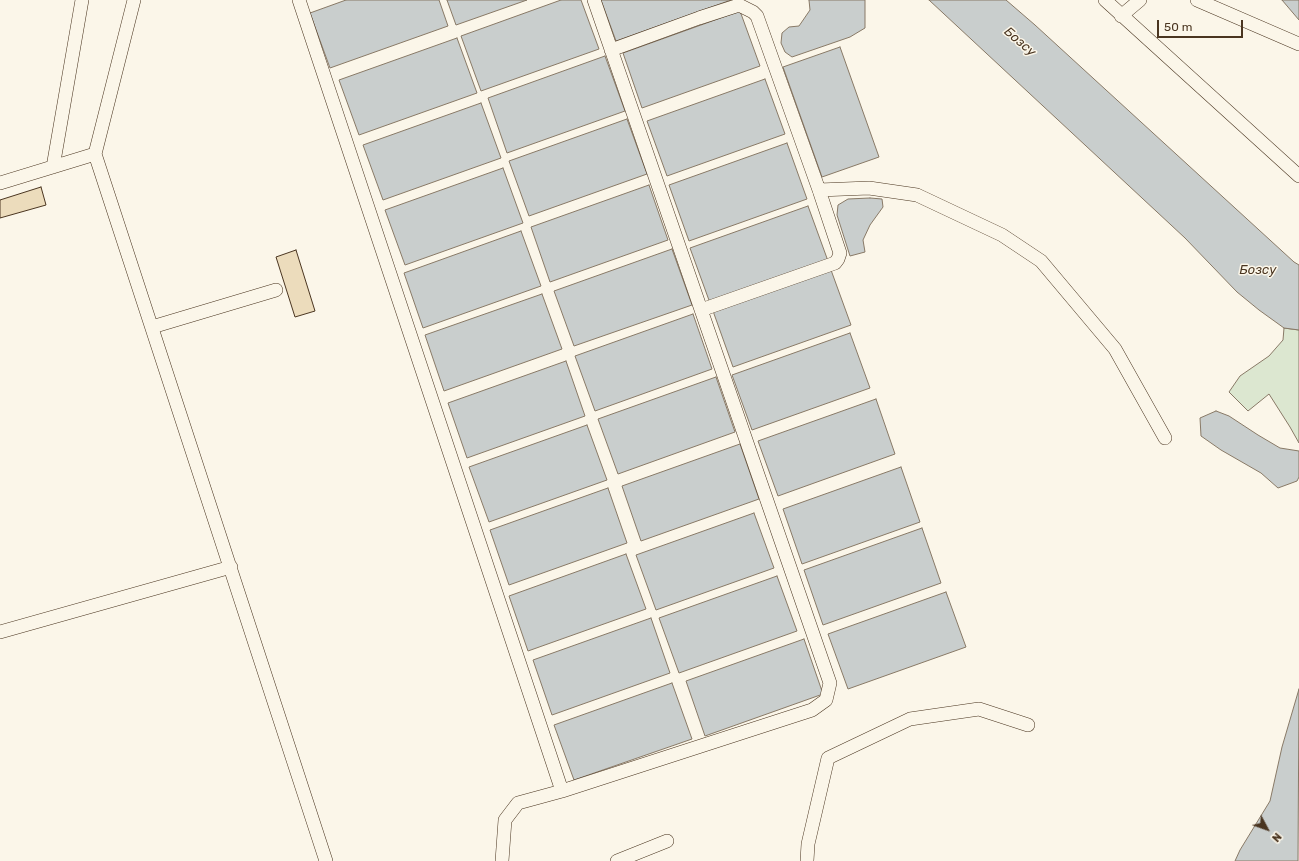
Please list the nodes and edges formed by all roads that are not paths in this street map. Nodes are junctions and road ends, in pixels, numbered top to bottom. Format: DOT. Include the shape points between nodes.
graph roads {
  1 [pos="82,0"];
  2 [pos="134,0"];
  3 [pos="299,0"];
  4 [pos="594,0"];
  5 [pos="1105,0"];
  6 [pos="1140,0"];
  7 [pos="1197,0"];
  8 [pos="1121,16"];
  9 [pos="1299,44"];
  10 [pos="611,50"];
  11 [pos="96,154"];
  12 [pos="53,167"];
  13 [pos="1299,176"];
  14 [pos="0,183"];
  15 [pos="819,190"];
  16 [pos="276,290"];
  17 [pos="701,310"];
  18 [pos="152,328"];
  19 [pos="1165,438"];
  20 [pos="231,567"];
  21 [pos="0,632"];
  22 [pos="1028,725"];
  23 [pos="562,791"];
  24 [pos="667,841"];
  25 [pos="326,861"];
  26 [pos="502,861"];
  27 [pos="617,861"];
  28 [pos="807,861"];
  1 -- 12 [label="street"];
  2 -- 11 [label="street"];
  3 -- 23 [label="street"];
  4 -- 10 [label="street"];
  5 -- 8 [label="street"];
  6 -- 8 [label="street"];
  7 -- 9 [label="street"];
  8 -- 13 [label="street"];
  10 -- 15 [label="street" via="739,5 752,12 757,16"];
  10 -- 17 [label="street"];
  11 -- 12 [label="street"];
  11 -- 18 [label="street"];
  12 -- 14 [label="street"];
  15 -- 17 [label="street" via="840,253 835,263"];
  15 -- 19 [label="street" via="869,188 917,195 1002,235 1041,261 1115,349"];
  16 -- 18 [label="street"];
  17 -- 23 [label="street" via="830,683 826,700 812,710"];
  18 -- 20 [label="street"];
  20 -- 21 [label="street"];
  20 -- 25 [label="street"];
  22 -- 28 [label="street" via="979,709 910,719 828,758 808,844"];
  23 -- 26 [label="street" via="518,803 505,820"];
  24 -- 27 [label="street"];
}
